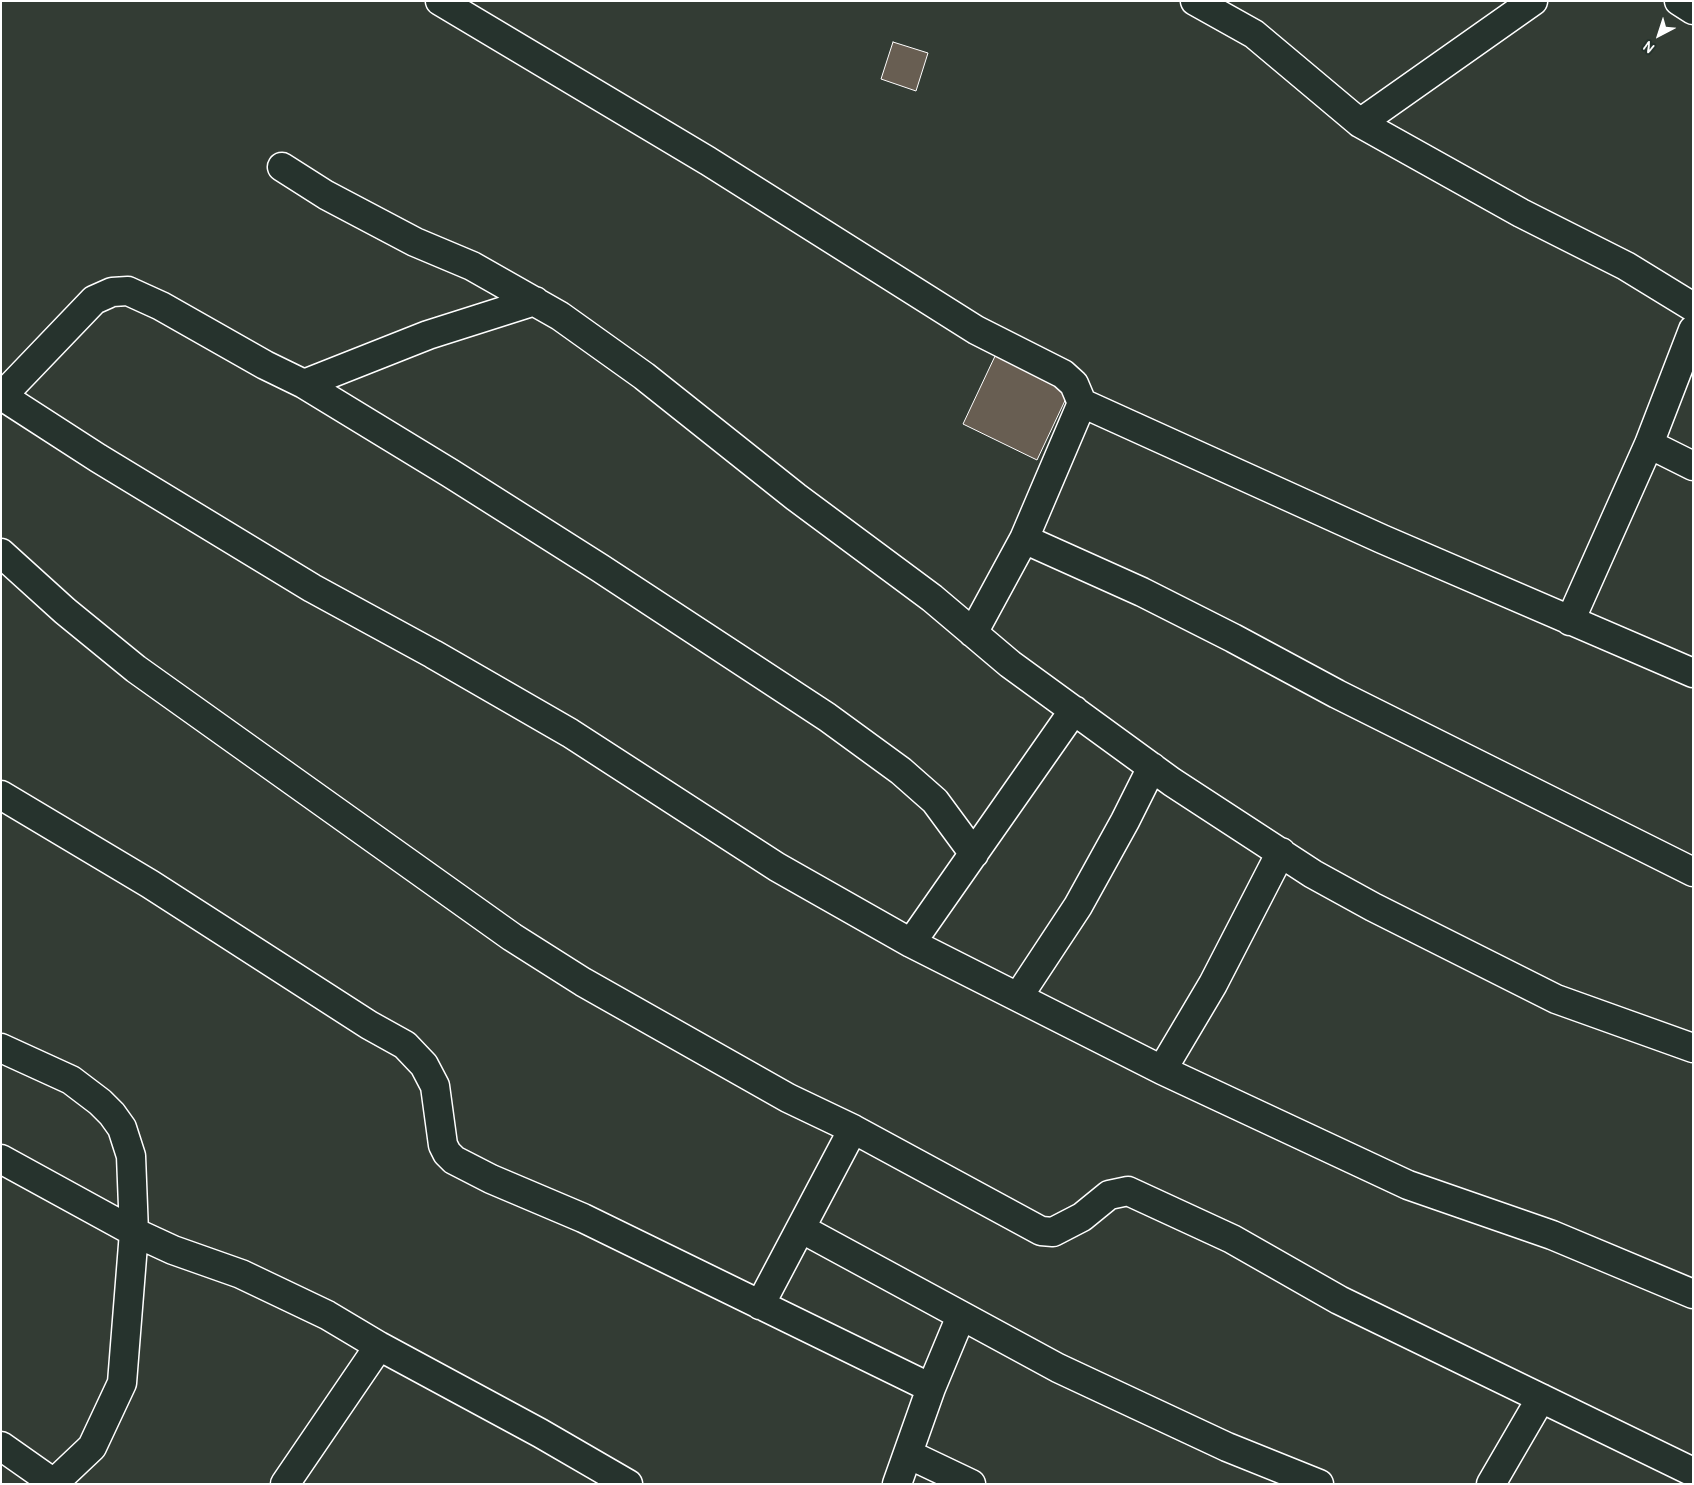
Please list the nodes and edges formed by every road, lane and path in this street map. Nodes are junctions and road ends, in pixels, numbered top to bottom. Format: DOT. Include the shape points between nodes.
graph roads {
  1 [pos="440,1"];
  2 [pos="1195,1"];
  3 [pos="1533,1"];
  4 [pos="1680,1"];
  5 [pos="1693,10"];
  6 [pos="1360,123"];
  7 [pos="282,167"];
  8 [pos="535,301"];
  9 [pos="1693,307"];
  10 [pos="1693,330"];
  11 [pos="304,384"];
  12 [pos="2,396"];
  13 [pos="1082,403"];
  14 [pos="1649,444"];
  15 [pos="1693,466"];
  16 [pos="1024,539"];
  17 [pos="1,554"];
  18 [pos="1570,621"];
  19 [pos="974,634"];
  20 [pos="1693,672"];
  21 [pos="1074,710"];
  22 [pos="1152,767"];
  23 [pos="1,795"];
  24 [pos="1281,852"];
  25 [pos="974,854"];
  26 [pos="1693,872"];
  27 [pos="911,943"];
  28 [pos="1018,997"];
  29 [pos="1,1048"];
  30 [pos="1693,1048"];
  31 [pos="1162,1070"];
  32 [pos="853,1129"];
  33 [pos="1,1159"];
  34 [pos="802,1229"];
  35 [pos="134,1232"];
  36 [pos="1693,1294"];
  37 [pos="760,1305"];
  38 [pos="962,1316"];
  39 [pos="379,1346"];
  40 [pos="931,1388"];
  41 [pos="1541,1398"];
  42 [pos="1,1446"];
  43 [pos="908,1454"];
  44 [pos="1693,1472"];
  45 [pos="54,1484"];
  46 [pos="285,1484"];
  47 [pos="628,1484"];
  48 [pos="897,1484"];
  49 [pos="971,1484"];
  50 [pos="1319,1484"];
  51 [pos="1491,1484"];
  1 -- 13 [label="street" via="708,161 976,330 1063,374 1074,384"];
  2 -- 6 [label="street" via="1254,34"];
  3 -- 6 [label="street"];
  4 -- 5 [label="street"];
  6 -- 9 [label="street" via="1521,213 1626,266"];
  7 -- 8 [label="street" via="326,195 415,242 472,266"];
  8 -- 11 [label="street" via="428,335"];
  8 -- 19 [label="street" via="644,376"];
  10 -- 14 [label="street"];
  11 -- 12 [label="street" via="128,290 112,292 94,300"];
  11 -- 25 [label="street" via="600,568 827,717 901,771 935,801"];
  12 -- 27 [label="street" via="304,583 570,733 777,867"];
  13 -- 16 [label="street"];
  13 -- 18 [label="street"];
  14 -- 15 [label="street"];
  14 -- 18 [label="street"];
  16 -- 19 [label="street"];
  16 -- 26 [label="street" via="1167,605"];
  17 -- 32 [label="street" via="136,668 512,936 583,982 690,1043 788,1098"];
  18 -- 20 [label="street"];
  19 -- 21 [label="street"];
  21 -- 22 [label="street"];
  21 -- 25 [label="street"];
  22 -- 24 [label="street"];
  22 -- 28 [label="street" via="1078,906"];
  23 -- 37 [label="street" via="150,884 405,1045 424,1065 435,1086 444,1145 454,1160 584,1218"];
  24 -- 30 [label="street" via="1373,907 1556,999"];
  24 -- 31 [label="street" via="1213,984"];
  25 -- 27 [label="street"];
  27 -- 28 [label="street"];
  28 -- 31 [label="street"];
  29 -- 35 [label="street" via="71,1080 112,1114 122,1128 131,1156"];
  31 -- 36 [label="street" via="1408,1186 1552,1235"];
  32 -- 34 [label="street"];
  32 -- 41 [label="street" via="1040,1231 1053,1232 1082,1217 1109,1195 1128,1191 1232,1238 1339,1300"];
  33 -- 35 [label="street"];
  34 -- 37 [label="street"];
  34 -- 38 [label="street"];
  35 -- 39 [label="street" via="173,1250 241,1274 327,1315"];
  35 -- 45 [label="street" via="122,1383 92,1447"];
  37 -- 40 [label="street"];
  38 -- 40 [label="street"];
  38 -- 50 [label="street" via="1058,1368 1209,1439"];
  39 -- 46 [label="street"];
  39 -- 47 [label="street"];
  40 -- 43 [label="street"];
  41 -- 44 [label="street"];
  41 -- 51 [label="street"];
  42 -- 45 [label="street"];
  43 -- 48 [label="street"];
  43 -- 49 [label="street"];
}
